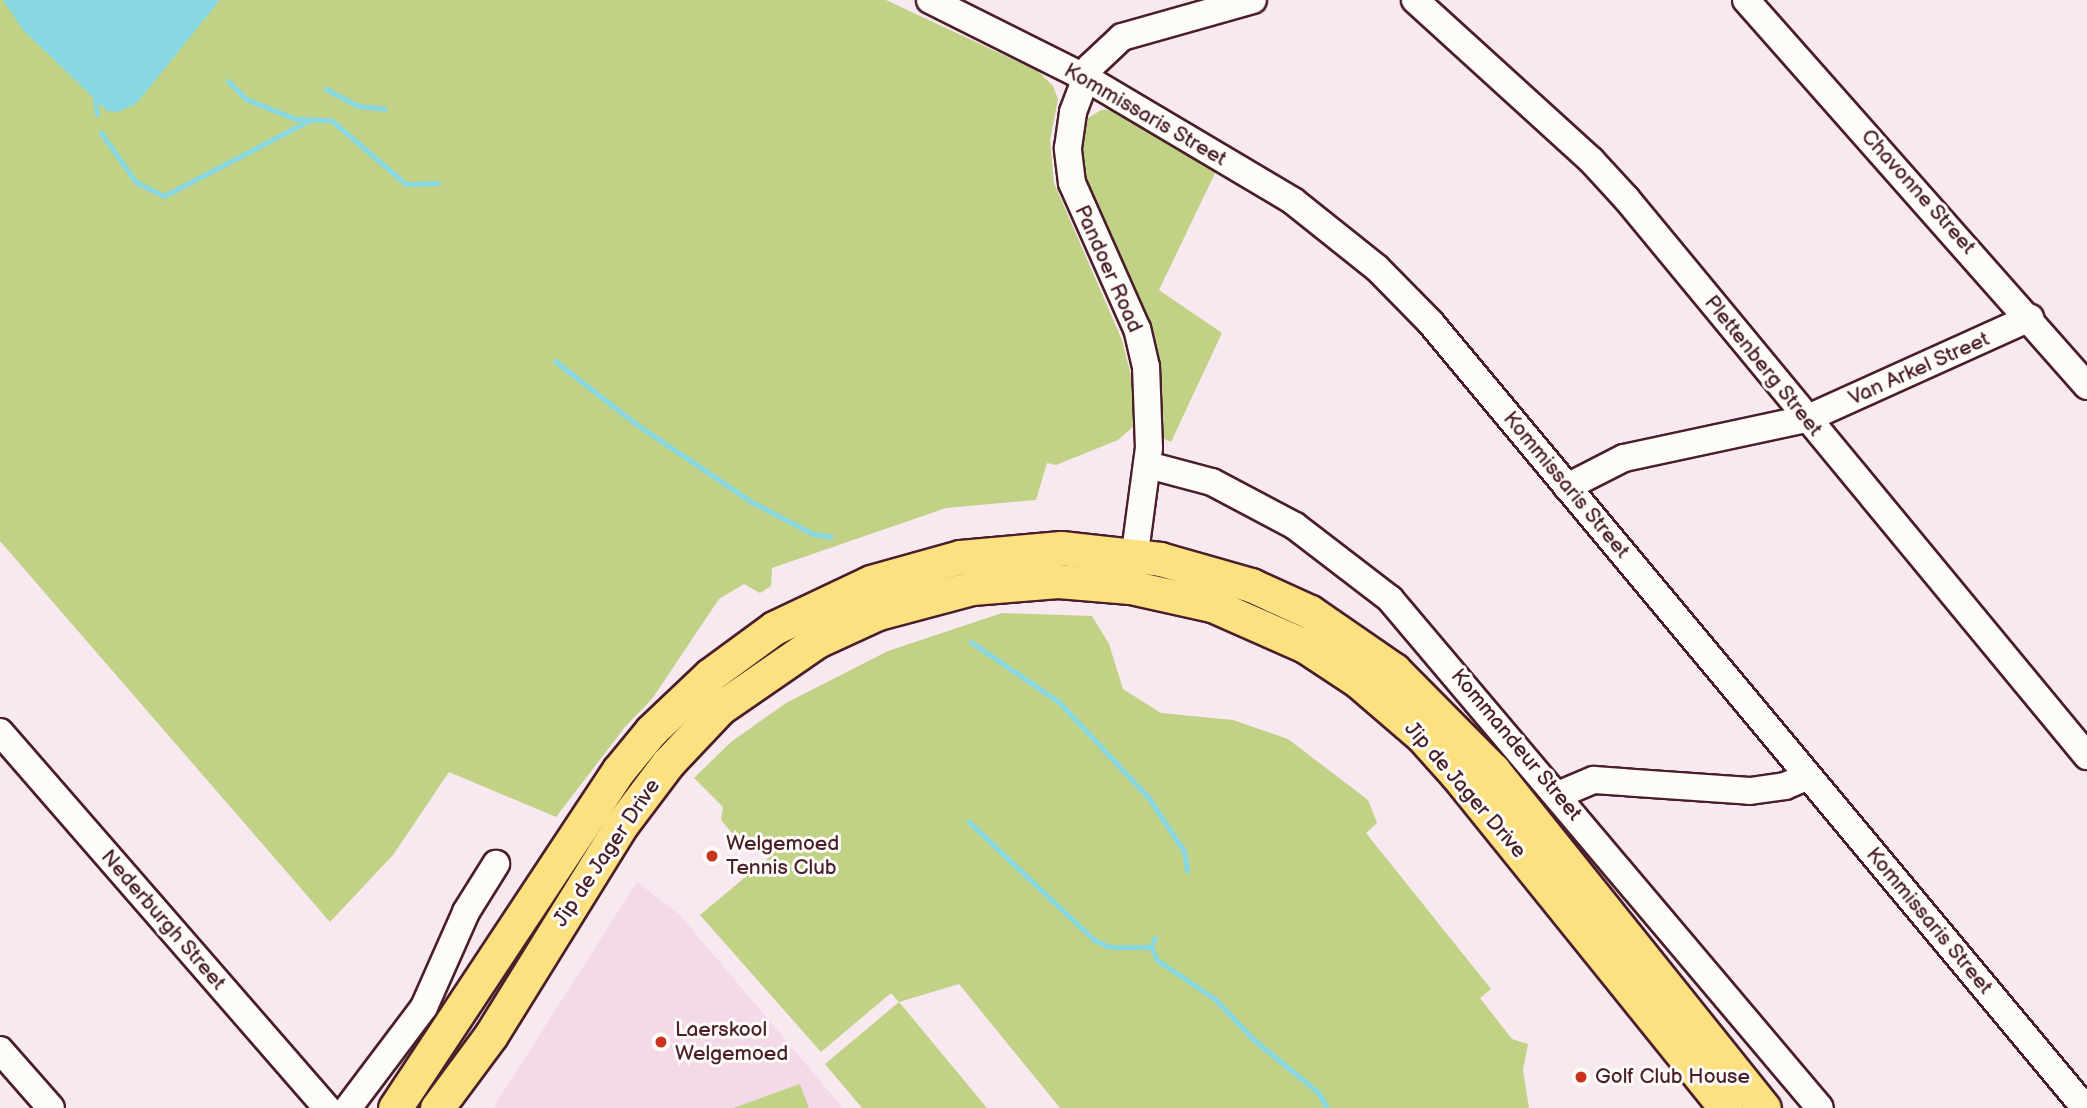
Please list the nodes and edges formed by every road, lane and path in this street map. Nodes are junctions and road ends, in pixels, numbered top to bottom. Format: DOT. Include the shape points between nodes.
graph roads {
  1 [pos="930,0"];
  2 [pos="1253,0"];
  3 [pos="1415,0"];
  4 [pos="1745,0"];
  5 [pos="1086,78"];
  6 [pos="2030,318"];
  7 [pos="2087,386"];
  8 [pos="1806,419"];
  9 [pos="1148,465"];
  10 [pos="1567,487"];
  11 [pos="1135,554"];
  12 [pos="1130,587"];
  13 [pos="0,732"];
  14 [pos="2087,755"];
  15 [pos="1808,776"];
  16 [pos="1558,796"];
  17 [pos="622,824"];
  18 [pos="496,864"];
  19 [pos="479,989"];
  20 [pos="0,1050"];
  21 [pos="50,1108"];
  22 [pos="327,1108"];
  23 [pos="348,1108"];
  24 [pos="395,1108"];
  25 [pos="437,1108"];
  26 [pos="1726,1108"];
  27 [pos="1764,1108"];
  28 [pos="1820,1108"];
  29 [pos="2085,1108"];
  1 -- 5 [label="street, Kommissaris Street"];
  2 -- 5 [label="street, Pandoer Road" via="1133,32 1103,51"];
  3 -- 8 [label="street, Plettenberg Street" via="1591,160"];
  4 -- 6 [label="street, Chavonne Street"];
  5 -- 9 [label="street, Pandoer Road" via="1070,130 1069,165 1080,207 1137,329 1151,409"];
  5 -- 10 [label="street, Kommissaris Street" via="1293,201 1350,244 1431,324"];
  6 -- 7 [label="street, Chavonne Street"];
  6 -- 8 [label="street, Van Arkel Street"];
  8 -- 10 [label="street, Van Arkel Street" via="1624,458"];
  8 -- 14 [label="street, Plettenberg Street"];
  9 -- 11 [label="street, Pandoer Road"];
  9 -- 16 [label="street, Kommandeur Street" via="1212,482 1295,526 1345,560 1428,639"];
  10 -- 15 [label="street, Kommissaris Street"];
  11 -- 12 [label="street, Pandoer Road"];
  11 -- 19 [label="main road, Jip de Jager Drive" via="1061,548 986,553 905,570 837,596 774,628 710,675 660,722 619,771"];
  11 -- 27 [label="main road, Jip de Jager Drive" via="1189,565 1281,598 1342,632 1394,670 1493,770"];
  12 -- 17 [label="main road, Jip de Jager Drive" via="1058,581 972,588 903,605 828,635 720,708 668,763"];
  12 -- 26 [label="main road, Jip de Jager Drive" via="1212,605 1262,625 1322,656 1395,712 1457,775"];
  13 -- 22 [label="street, Nederburgh Street"];
  15 -- 16 [label="street" via="1785,786 1750,791 1594,780"];
  15 -- 29 [label="street, Kommissaris Street"];
  16 -- 28 [label="street, Kommandeur Street"];
  17 -- 19 [label="main road" via="608,823 591,834 519,947"];
  17 -- 25 [label="main road, Jip de Jager Drive" via="491,1035"];
  18 -- 23 [label="street" via="466,912 424,1007"];
  19 -- 24 [label="main road"];
  20 -- 21 [label="street"];
}
